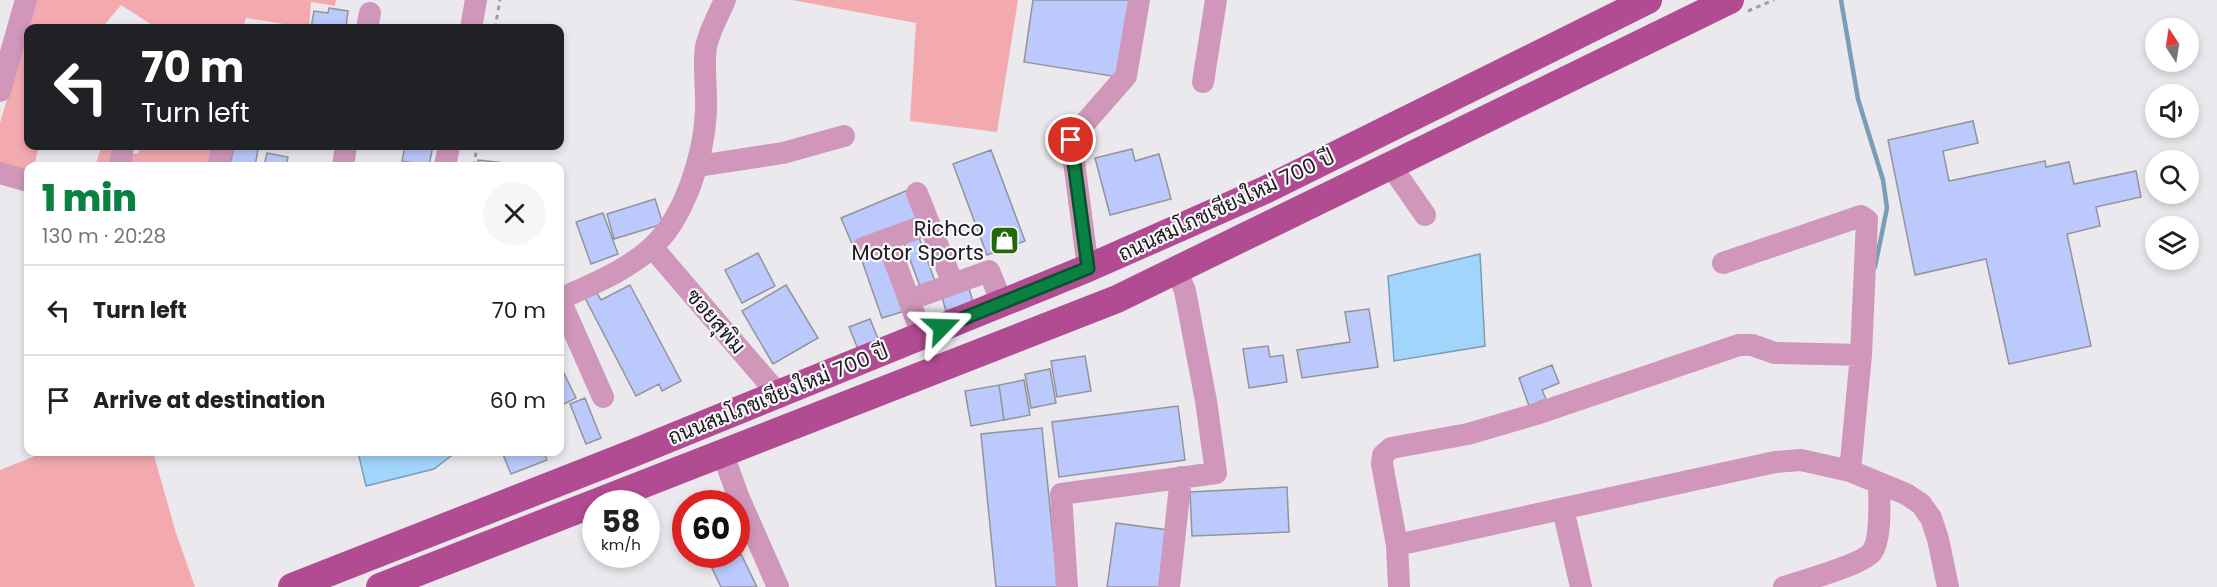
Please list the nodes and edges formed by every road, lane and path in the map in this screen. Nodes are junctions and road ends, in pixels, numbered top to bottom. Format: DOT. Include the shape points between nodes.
graph roads {
  1 [pos="26,0"];
  2 [pos="476,0"];
  3 [pos="500,0"];
  4 [pos="725,0"];
  5 [pos="1139,0"];
  6 [pos="1216,0"];
  7 [pos="1648,0"];
  8 [pos="1730,0"];
  9 [pos="472,24"];
  10 [pos="496,24"];
  11 [pos="1203,82"];
  12 [pos="0,91"];
  13 [pos="844,136"];
  14 [pos="698,166"];
  15 [pos="1391,166"];
  16 [pos="0,173"];
  17 [pos="24,180"];
  18 [pos="917,193"];
  19 [pos="1425,215"];
  20 [pos="929,224"];
  21 [pos="887,240"];
  22 [pos="652,247"];
  23 [pos="862,249"];
  24 [pos="1723,263"];
  25 [pos="1088,268"];
  26 [pos="1177,271"];
  27 [pos="953,284"];
  28 [pos="564,298"];
  29 [pos="909,300"];
  30 [pos="1002,303"];
  31 [pos="564,309"];
  32 [pos="922,335"];
  33 [pos="1861,355"];
  34 [pos="779,395"];
  35 [pos="603,397"];
  36 [pos="723,454"];
  37 [pos="1850,471"];
  38 [pos="1181,477"];
  39 [pos="1879,483"];
  40 [pos="1563,509"];
  41 [pos="1397,545"];
  42 [pos="292,587"];
  43 [pos="380,587"];
  44 [pos="778,587"];
  45 [pos="1067,587"];
  46 [pos="1169,587"];
  47 [pos="1399,587"];
  48 [pos="1581,587"];
  49 [pos="1784,587"];
  50 [pos="1948,587"];
  1 -- 12 [label="street"];
  2 -- 9 [label="street"];
  3 -- 10 [label="path"];
  4 -- 14 [label="street" via="706,46 706,110"];
  5 -- 25 [label="street" via="1126,76 1071,140"];
  6 -- 11 [label="street"];
  7 -- 25 [label="main road, ถนนสมโภชเชียงใหม่ 700 ปี" via="1265,190"];
  8 -- 15 [label="main road, ถนนสมโภชเชียงใหม่ 700 ปี"];
  13 -- 14 [label="street" via="783,153"];
  14 -- 22 [label="street" via="671,224"];
  15 -- 19 [label="street"];
  15 -- 26 [label="main road, ถนนสมโภชเชียงใหม่ 700 ปี"];
  16 -- 17 [label="street"];
  18 -- 20 [label="street"];
  20 -- 21 [label="street"];
  20 -- 27 [label="street"];
  21 -- 23 [label="street"];
  21 -- 29 [label="street"];
  22 -- 28 [label="street" via="632,263"];
  22 -- 34 [label="street, ซอยสุพิม"];
  24 -- 33 [label="street" via="1861,216 1867,220"];
  25 -- 30 [label="main road, ถนนสมโภชเชียงใหม่ 700 ปี"];
  26 -- 36 [label="main road, ถนนสมโภชเชียงใหม่ 700 ปี" via="1117,299"];
  26 -- 38 [label="street" via="1192,324 1216,473"];
  27 -- 29 [label="street"];
  27 -- 30 [label="street" via="989,271"];
  29 -- 32 [label="street"];
  30 -- 32 [label="main road, ถนนสมโภชเชียงใหม่ 700 ปี"];
  31 -- 35 [label="street"];
  32 -- 34 [label="main road, ถนนสมโภชเชียงใหม่ 700 ปี"];
  33 -- 37 [label="street"];
  33 -- 41 [label="street" via="1774,353 1739,345 1536,414 1468,434 1391,448 1383,455 1382,464"];
  34 -- 42 [label="main road, ถนนสมโภชเชียงใหม่ 700 ปี"];
  36 -- 43 [label="main road, ถนนสมโภชเชียงใหม่ 700 ปี"];
  36 -- 44 [label="street"];
  37 -- 39 [label="street"];
  37 -- 40 [label="street" via="1802,460 1774,462"];
  38 -- 45 [label="street" via="1061,494"];
  38 -- 46 [label="street"];
  39 -- 49 [label="street" via="1878,531 1873,551 1857,562"];
  39 -- 50 [label="street" via="1921,504 1931,518"];
  40 -- 41 [label="street"];
  40 -- 48 [label="street"];
  41 -- 47 [label="street"];
}
